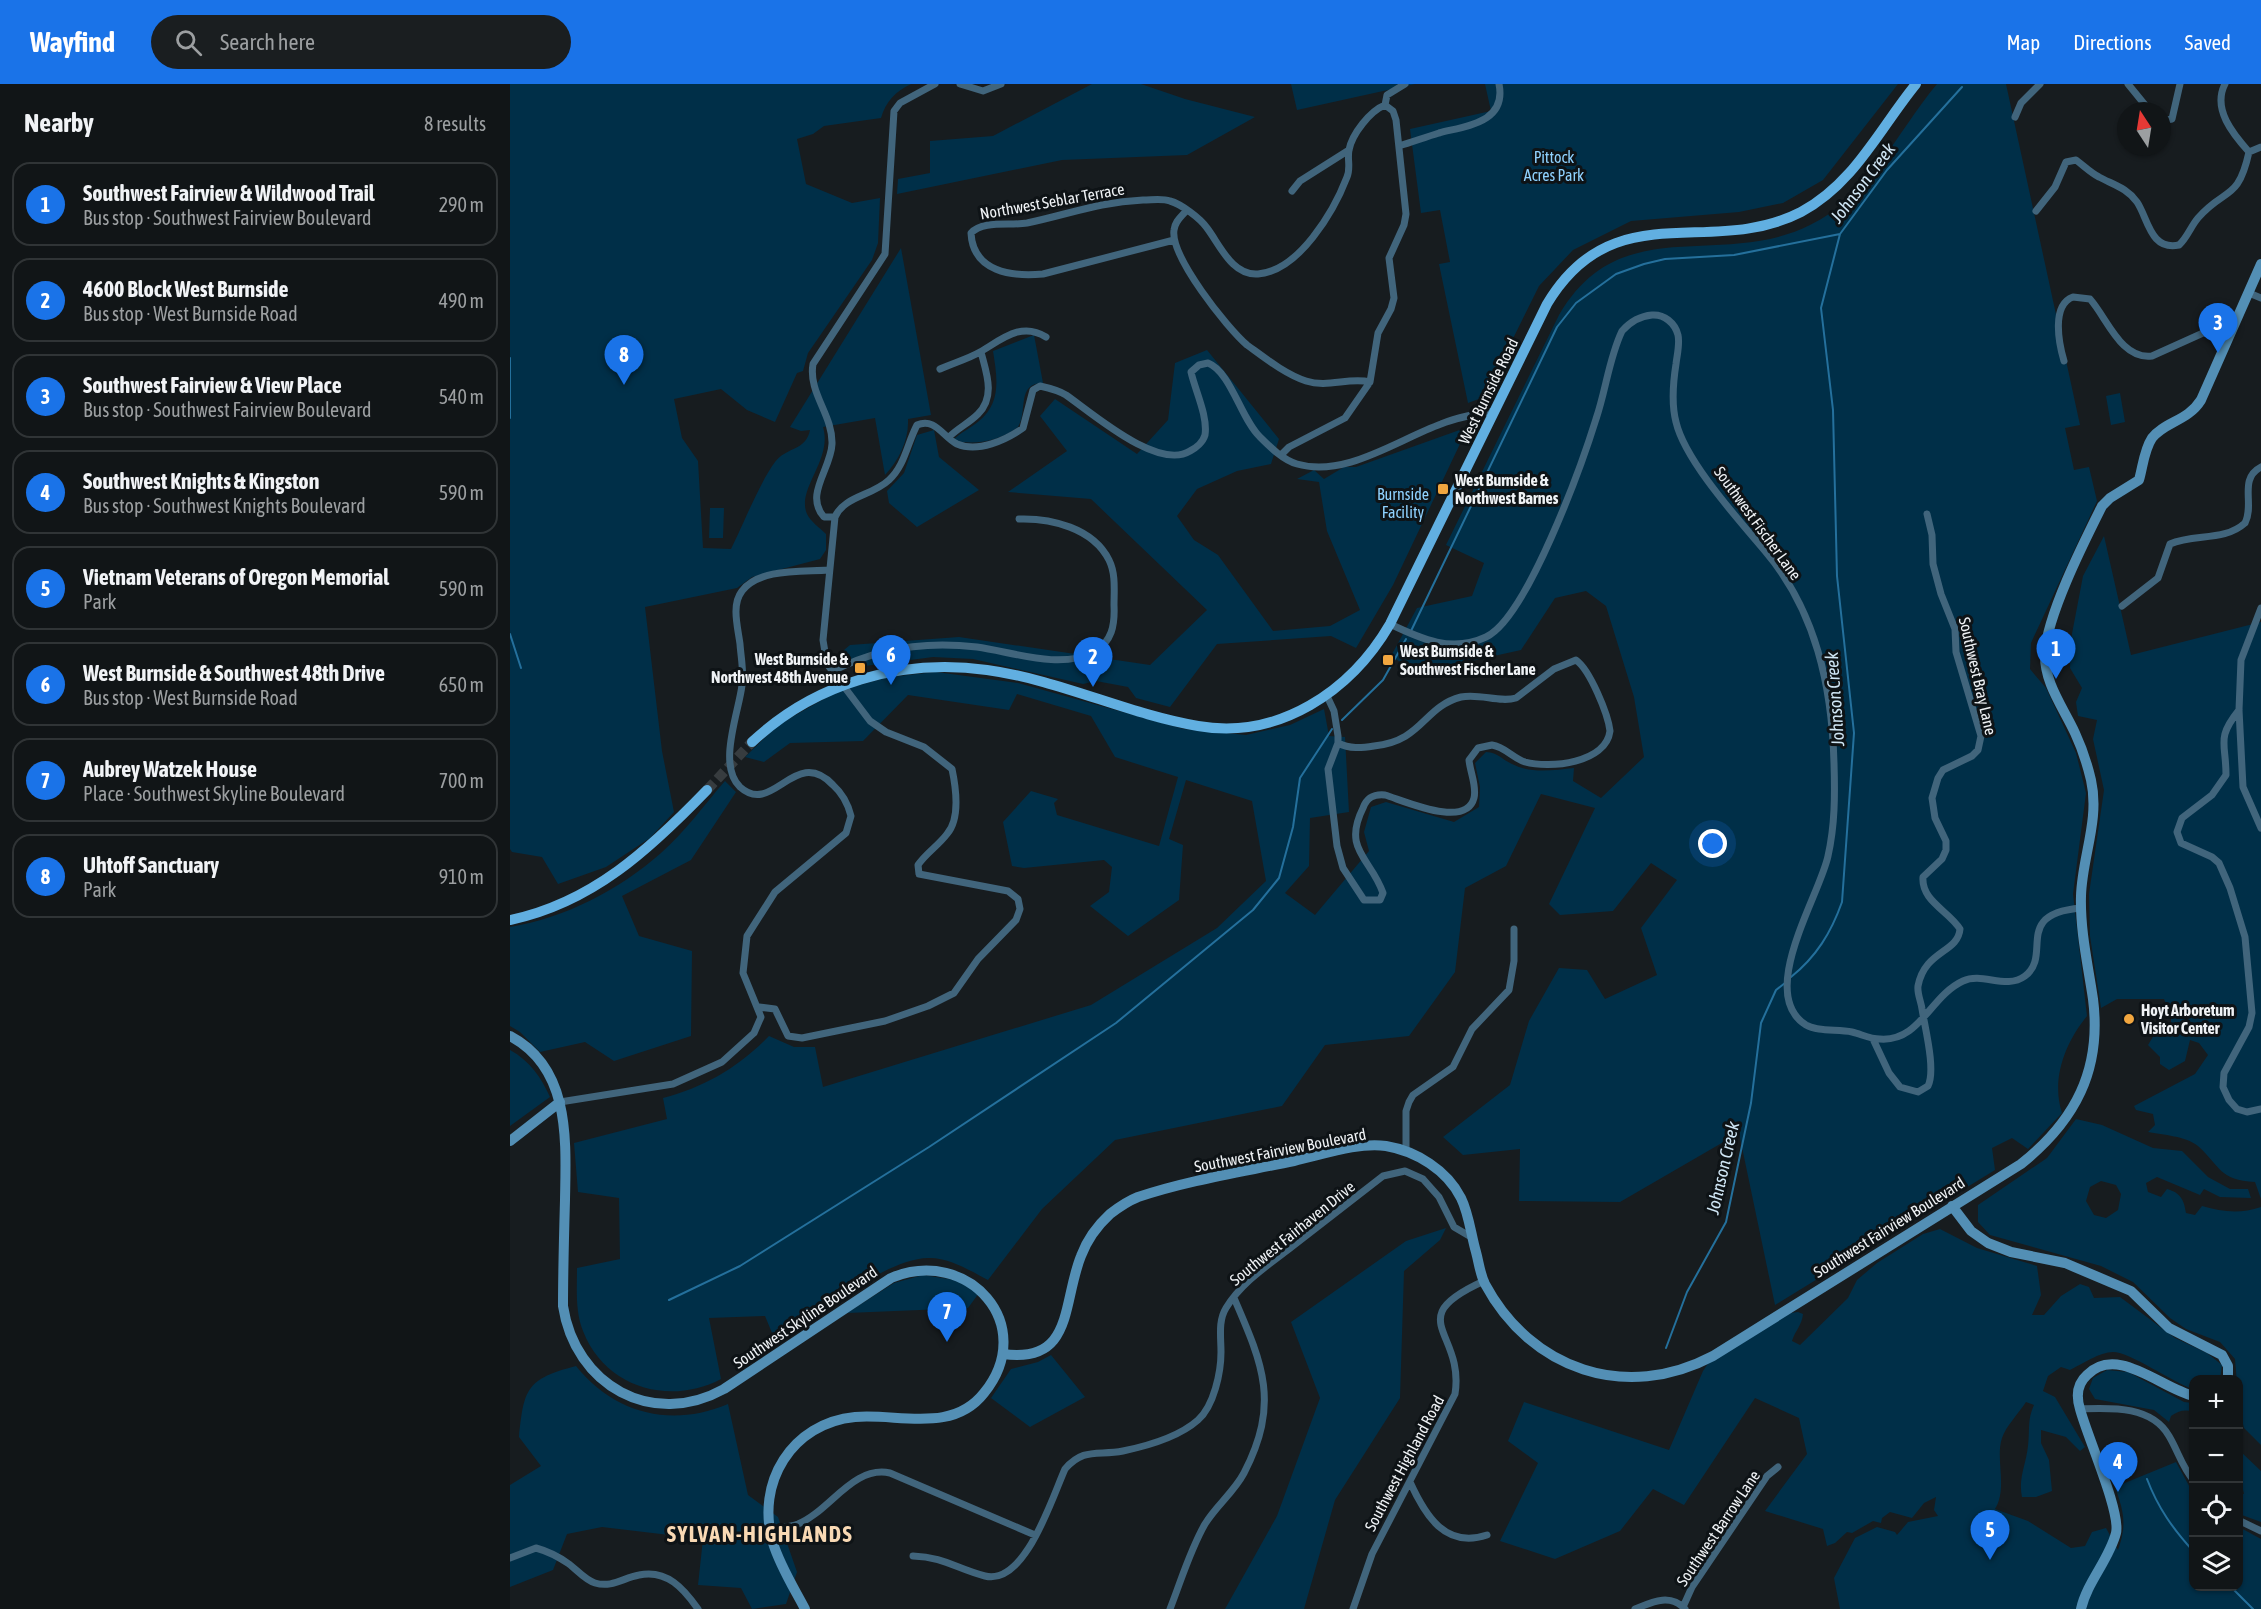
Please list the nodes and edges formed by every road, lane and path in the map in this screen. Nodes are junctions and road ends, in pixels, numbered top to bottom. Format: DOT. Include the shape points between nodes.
graph roads {
  1 [pos="935,84"];
  2 [pos="960,84"];
  3 [pos="1002,84"];
  4 [pos="1405,84"];
  5 [pos="1498,84"];
  6 [pos="1916,84"];
  7 [pos="2040,84"];
  8 [pos="2128,84"];
  9 [pos="2180,84"];
  10 [pos="2225,84"];
  11 [pos="2143,102"];
  12 [pos="1384,105"];
  13 [pos="2015,117"];
  14 [pos="2171,119"];
  15 [pos="1399,146"];
  16 [pos="2261,147"];
  17 [pos="1349,150"];
  18 [pos="2249,152"];
  19 [pos="1292,191"];
  20 [pos="1186,211"];
  21 [pos="2036,211"];
  22 [pos="1174,240"];
  23 [pos="2261,264"];
  24 [pos="2248,293"];
  25 [pos="2261,298"];
  26 [pos="2234,324"];
  27 [pos="1046,337"];
  28 [pos="981,352"];
  29 [pos="2064,361"];
  30 [pos="940,369"];
  31 [pos="1370,382"];
  32 [pos="1494,411"];
  33 [pos="949,437"];
  34 [pos="1281,455"];
  35 [pos="2261,467"];
  36 [pos="1927,514"];
  37 [pos="835,517"];
  38 [pos="1019,519"];
  39 [pos="828,570"];
  40 [pos="2122,606"];
  41 [pos="2261,608"];
  42 [pos="1390,624"];
  43 [pos="831,672"];
  44 [pos="841,685"];
  45 [pos="1327,696"];
  46 [pos="2239,710"];
  47 [pos="752,742"];
  48 [pos="1338,743"];
  49 [pos="707,790"];
  50 [pos="2261,828"];
  51 [pos="2081,908"];
  52 [pos="510,920"];
  53 [pos="1514,929"];
  54 [pos="759,1007"];
  55 [pos="1923,1018"];
  56 [pos="510,1036"];
  57 [pos="1874,1039"];
  58 [pos="560,1102"];
  59 [pos="2261,1109"];
  60 [pos="510,1141"];
  61 [pos="1406,1150"];
  62 [pos="1952,1206"];
  63 [pos="1471,1237"];
  64 [pos="1484,1281"];
  65 [pos="1234,1298"];
  66 [pos="1003,1354"];
  67 [pos="2228,1375"];
  68 [pos="2189,1395"];
  69 [pos="2080,1409"];
  70 [pos="1778,1467"];
  71 [pos="2189,1473"];
  72 [pos="1410,1482"];
  73 [pos="2243,1522"];
  74 [pos="771,1530"];
  75 [pos="2261,1531"];
  76 [pos="1035,1535"];
  77 [pos="1487,1536"];
  78 [pos="914,1556"];
  79 [pos="510,1558"];
  80 [pos="1684,1608"];
  81 [pos="698,1609"];
  82 [pos="805,1609"];
  83 [pos="1170,1609"];
  84 [pos="1353,1609"];
  85 [pos="1635,1609"];
  86 [pos="2081,1609"];
  1 -- 37 [label="street" via="900,103 894,111 885,254 813,364 813,385 832,442 815,500 824,517"];
  2 -- 3 [label="street" via="983,91"];
  4 -- 12 [label="street" via="1387,95"];
  5 -- 15 [label="street" via="1495,108 1478,125"];
  6 -- 32 [label="main road, West Burnside Road" via="1853,171 1828,195 1802,211 1753,226 1634,237 1607,246 1582,261 1547,304"];
  7 -- 13 [label="street" via="2021,103"];
  8 -- 11 [label="street"];
  9 -- 14 [label="street"];
  10 -- 18 [label="street" via="2221,93 2224,116 2230,130"];
  12 -- 15 [label="street" via="1393,111"];
  12 -- 17 [label="street" via="1371,114"];
  15 -- 31 [label="street" via="1406,214 1389,258 1394,298 1378,333"];
  16 -- 18 [label="street"];
  17 -- 19 [label="street"];
  17 -- 20 [label="street" via="1349,174 1322,226 1299,252 1266,272 1251,274 1234,264 1206,226"];
  18 -- 21 [label="street" via="2237,187 2202,214 2177,246 2151,234 2127,190 2076,160 2066,162 2055,187"];
  20 -- 22 [label="street" via="1176,221"];
  20 -- 22 [label="street, Northwest Seblar Terrace" via="1171,201 1109,201 1025,223 981,226 971,233 975,250 986,264 996,271 1023,276"];
  22 -- 31 [label="street" via="1206,297 1246,343 1308,382"];
  23 -- 24 [label="street, Southwest Fairview Boulevard"];
  24 -- 25 [label="street"];
  24 -- 26 [label="street, Southwest Fairview Boulevard"];
  26 -- 29 [label="street" via="2223,324 2145,357 2123,345 2090,300 2073,297 2064,302 2059,324"];
  26 -- 51 [label="street, Southwest Fairview Boulevard" via="2196,409 2156,435 2147,448 2139,480 2102,506 2048,631 2045,654 2049,678 2082,749 2092,783 2093,820"];
  27 -- 28 [label="street" via="1020,331 1006,334"];
  28 -- 30 [label="street"];
  28 -- 33 [label="street" via="989,381 988,397 978,413"];
  31 -- 34 [label="street" via="1345,418"];
  32 -- 34 [label="street" via="1443,423 1339,465 1300,465"];
  32 -- 42 [label="main road, West Burnside Road"];
  33 -- 34 [label="street" via="968,447 986,446 1013,436 1023,428 1033,390 1040,386 1064,394 1123,436 1151,450 1186,454 1198,447 1205,435 1191,372 1198,364 1208,363 1220,371 1258,435"];
  33 -- 37 [label="street" via="928,423 917,425 896,473 879,488 839,508"];
  35 -- 40 [label="street" via="2248,481 2250,508 2245,523 2225,534 2170,544 2158,578"];
  36 -- 55 [label="street, Southwest Bray Lane" via="1933,564 1955,629 1956,652 1981,736 1978,750 1943,770 1934,787 1935,818 1946,850 1923,877 1922,886 1960,929 1956,943 1930,960 1922,973 1918,991"];
  37 -- 39 [label="street"];
  38 -- 43 [label="street" via="1043,518 1071,527 1103,551 1113,574 1115,617 1108,641 1101,647 1084,657 1061,660 969,646 920,646 852,661"];
  39 -- 43 [label="street" via="823,640"];
  39 -- 54 [label="street" via="761,577 738,598 742,686 732,735 732,773 738,784 757,794 770,792 802,772 813,771 839,791 851,816 846,833 775,892 747,936 743,973"];
  41 -- 46 [label="street" via="2241,660"];
  42 -- 45 [label="main road, West Burnside Road" via="1366,660"];
  42 -- 57 [label="street, Southwest Fischer Lane" via="1430,642 1461,644 1487,637 1509,617 1572,490 1622,331 1649,315 1667,319 1678,337 1673,399 1680,434 1721,499 1786,580 1820,653 1828,681 1833,717 1832,836 1824,874 1793,946 1790,999 1796,1015 1806,1025"];
  43 -- 44 [label="street"];
  44 -- 45 [label="main road, West Burnside Road" via="903,670 973,668 1040,682 1186,723 1223,728 1285,717"];
  44 -- 47 [label="main road, West Burnside Road" via="796,707"];
  44 -- 54 [label="street" via="870,721 924,747 952,769 956,789 949,833 924,855 918,865 919,874 1008,891 1018,899 1020,909 1016,920 978,959 954,993 928,1006 885,1021 802,1038 788,1036 775,1009"];
  45 -- 48 [label="street" via="1334,711"];
  46 -- 50 [label="street" via="2243,787"];
  46 -- 59 [label="street" via="2226,726 2222,745 2226,775 2212,795 2182,818 2177,831 2181,843 2219,863 2243,929 2252,1019 2225,1070 2223,1082 2226,1096 2235,1107 2247,1112"];
  48 -- 48 [label="street" via="1353,748 1398,742 1410,736 1442,705 1471,696 1516,698 1554,669 1576,660 1590,677 1610,731 1598,751 1557,764 1528,763 1492,745 1478,748 1469,760 1474,798 1471,805 1455,814 1385,795 1370,797 1355,831 1359,854 1383,893 1380,900 1372,902 1364,900 1347,876 1336,846 1328,769"];
  49 -- 52 [label="main road" via="650,847 610,877 566,903"];
  51 -- 55 [label="street, Southwest Fischer Lane" via="2058,912 2046,919 2037,936 2033,964 2025,976 2010,982 1975,978 1963,981 1942,996"];
  51 -- 62 [label="street, Southwest Fairview Boulevard" via="2095,1019 2091,1060 2079,1099 2058,1131 2035,1153"];
  53 -- 61 [label="street" via="1509,990 1472,1029 1453,1067 1413,1095 1406,1111"];
  54 -- 58 [label="street" via="760,1023 750,1038 729,1057 702,1072 673,1084"];
  55 -- 57 [label="street, Southwest Fischer Lane" via="1898,1038"];
  55 -- 57 [label="street, Southwest Bray Lane" via="1932,1070 1931,1079 1922,1090 1903,1089 1895,1083"];
  56 -- 58 [label="street, Southwest Skyline Boulevard" via="545,1065"];
  58 -- 60 [label="street"];
  58 -- 66 [label="street, Southwest Skyline Boulevard" via="565,1131 563,1297 567,1328 587,1365 623,1394 674,1405 707,1398 891,1278 918,1271 952,1274 980,1290 999,1318"];
  61 -- 63 [label="street, Southwest Fairview Boulevard" via="1428,1163 1450,1184 1461,1200"];
  61 -- 66 [label="street, Southwest Fairview Boulevard" via="1380,1145 1342,1150 1170,1188 1129,1201 1103,1221 1087,1244 1062,1328 1054,1342 1045,1350 1024,1356"];
  62 -- 64 [label="street, Southwest Fairview Boulevard" via="1713,1356 1663,1374 1638,1377 1595,1373 1554,1357 1509,1320"];
  62 -- 67 [label="street" via="1971,1232 1996,1247 2065,1263 2131,1291 2169,1328 2222,1355"];
  63 -- 64 [label="street, Southwest Fairview Boulevard"];
  63 -- 65 [label="street, Southwest Fairhaven Drive" via="1454,1227 1423,1179 1397,1171 1383,1176 1250,1280"];
  64 -- 72 [label="street, Southwest Highland Road" via="1456,1293 1443,1308 1441,1328 1456,1364 1455,1394"];
  65 -- 76 [label="street, Southwest Fairhaven Drive" via="1221,1319 1218,1378 1200,1419 1180,1431 1125,1451 1082,1454 1074,1459 1065,1469"];
  65 -- 83 [label="street" via="1263,1370 1261,1431 1244,1474 1206,1523"];
  66 -- 74 [label="street, Southwest Skyline Boulevard" via="982,1396 952,1414 923,1420 843,1419 822,1425 801,1438 787,1452 774,1476 769,1507"];
  68 -- 69 [label="street" via="2123,1365 2104,1364 2081,1381 2077,1395"];
  69 -- 71 [label="street" via="2119,1409 2152,1418 2168,1434"];
  69 -- 86 [label="street" via="2117,1524"];
  70 -- 80 [label="street, Southwest Barrow Lane" via="1767,1476 1692,1587"];
  72 -- 77 [label="street" via="1421,1506 1445,1535 1463,1539"];
  72 -- 84 [label="street, Southwest Highland Road" via="1372,1554"];
  73 -- 75 [label="street"];
  74 -- 76 [label="street" via="798,1524 862,1476 877,1470"];
  74 -- 82 [label="street, Southwest Skyline Boulevard" via="777,1553"];
  76 -- 78 [label="street" via="1021,1562 1006,1575 996,1577 935,1557"];
  79 -- 81 [label="street" via="536,1548 592,1582 604,1585 654,1574 685,1589"];
  80 -- 85 [label="street" via="1677,1601 1666,1599"];
}
